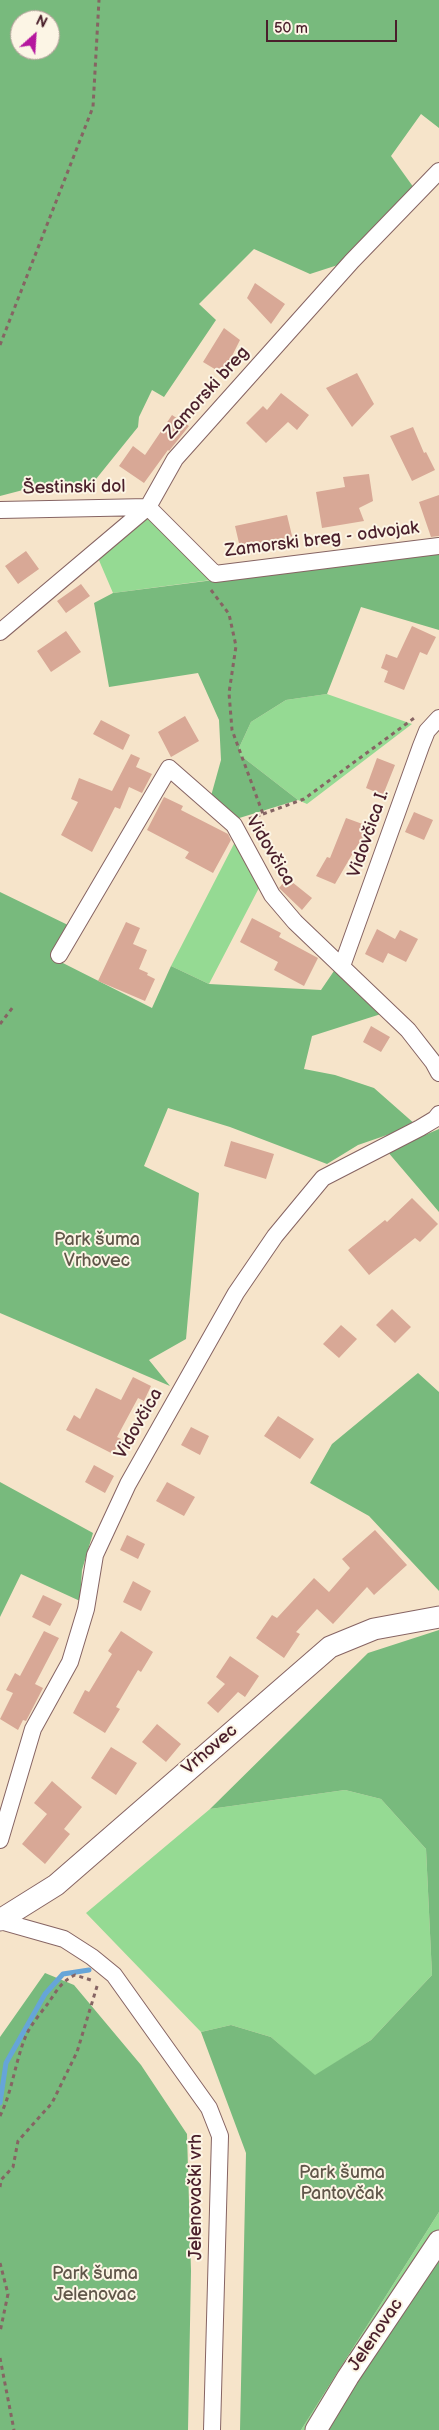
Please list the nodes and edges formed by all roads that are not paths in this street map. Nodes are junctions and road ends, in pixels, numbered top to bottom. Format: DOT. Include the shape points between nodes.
graph roads {
  1 [pos="439,171"];
  2 [pos="148,506"];
  3 [pos="0,510"];
  4 [pos="439,546"];
  5 [pos="0,632"];
  6 [pos="432,716"];
  7 [pos="59,955"];
  8 [pos="342,966"];
  9 [pos="439,1074"];
  10 [pos="439,1114"];
  11 [pos="439,1617"];
  12 [pos="0,1840"];
  13 [pos="0,1921"];
  14 [pos="439,2241"];
  15 [pos="212,2430"];
  16 [pos="316,2430"];
  1 -- 2 [label="street, Zamorski breg" via="352,261 175,459"];
  2 -- 3 [label="street, Šestinski dol"];
  2 -- 4 [label="street, Zamorski breg - odvojak" via="215,574"];
  2 -- 5 [label="street, Zamorski breg"];
  6 -- 8 [label="street, Vidovčica I."];
  7 -- 8 [label="street, Vidovčica" via="168,768 234,825 272,895 295,922"];
  8 -- 9 [label="street, Vidovčica" via="408,1030"];
  10 -- 12 [label="street, Vidovčica" via="420,1128 323,1178 274,1236 236,1293 128,1484 95,1555 86,1609 70,1662 33,1729"];
  11 -- 13 [label="street, Vrhovec" via="374,1629 330,1647 56,1885"];
  13 -- 15 [label="street, Jelenovački vrh" via="64,1939 114,1975 209,2108 220,2136"];
  14 -- 16 [label="street, Jelenovac"];
}
